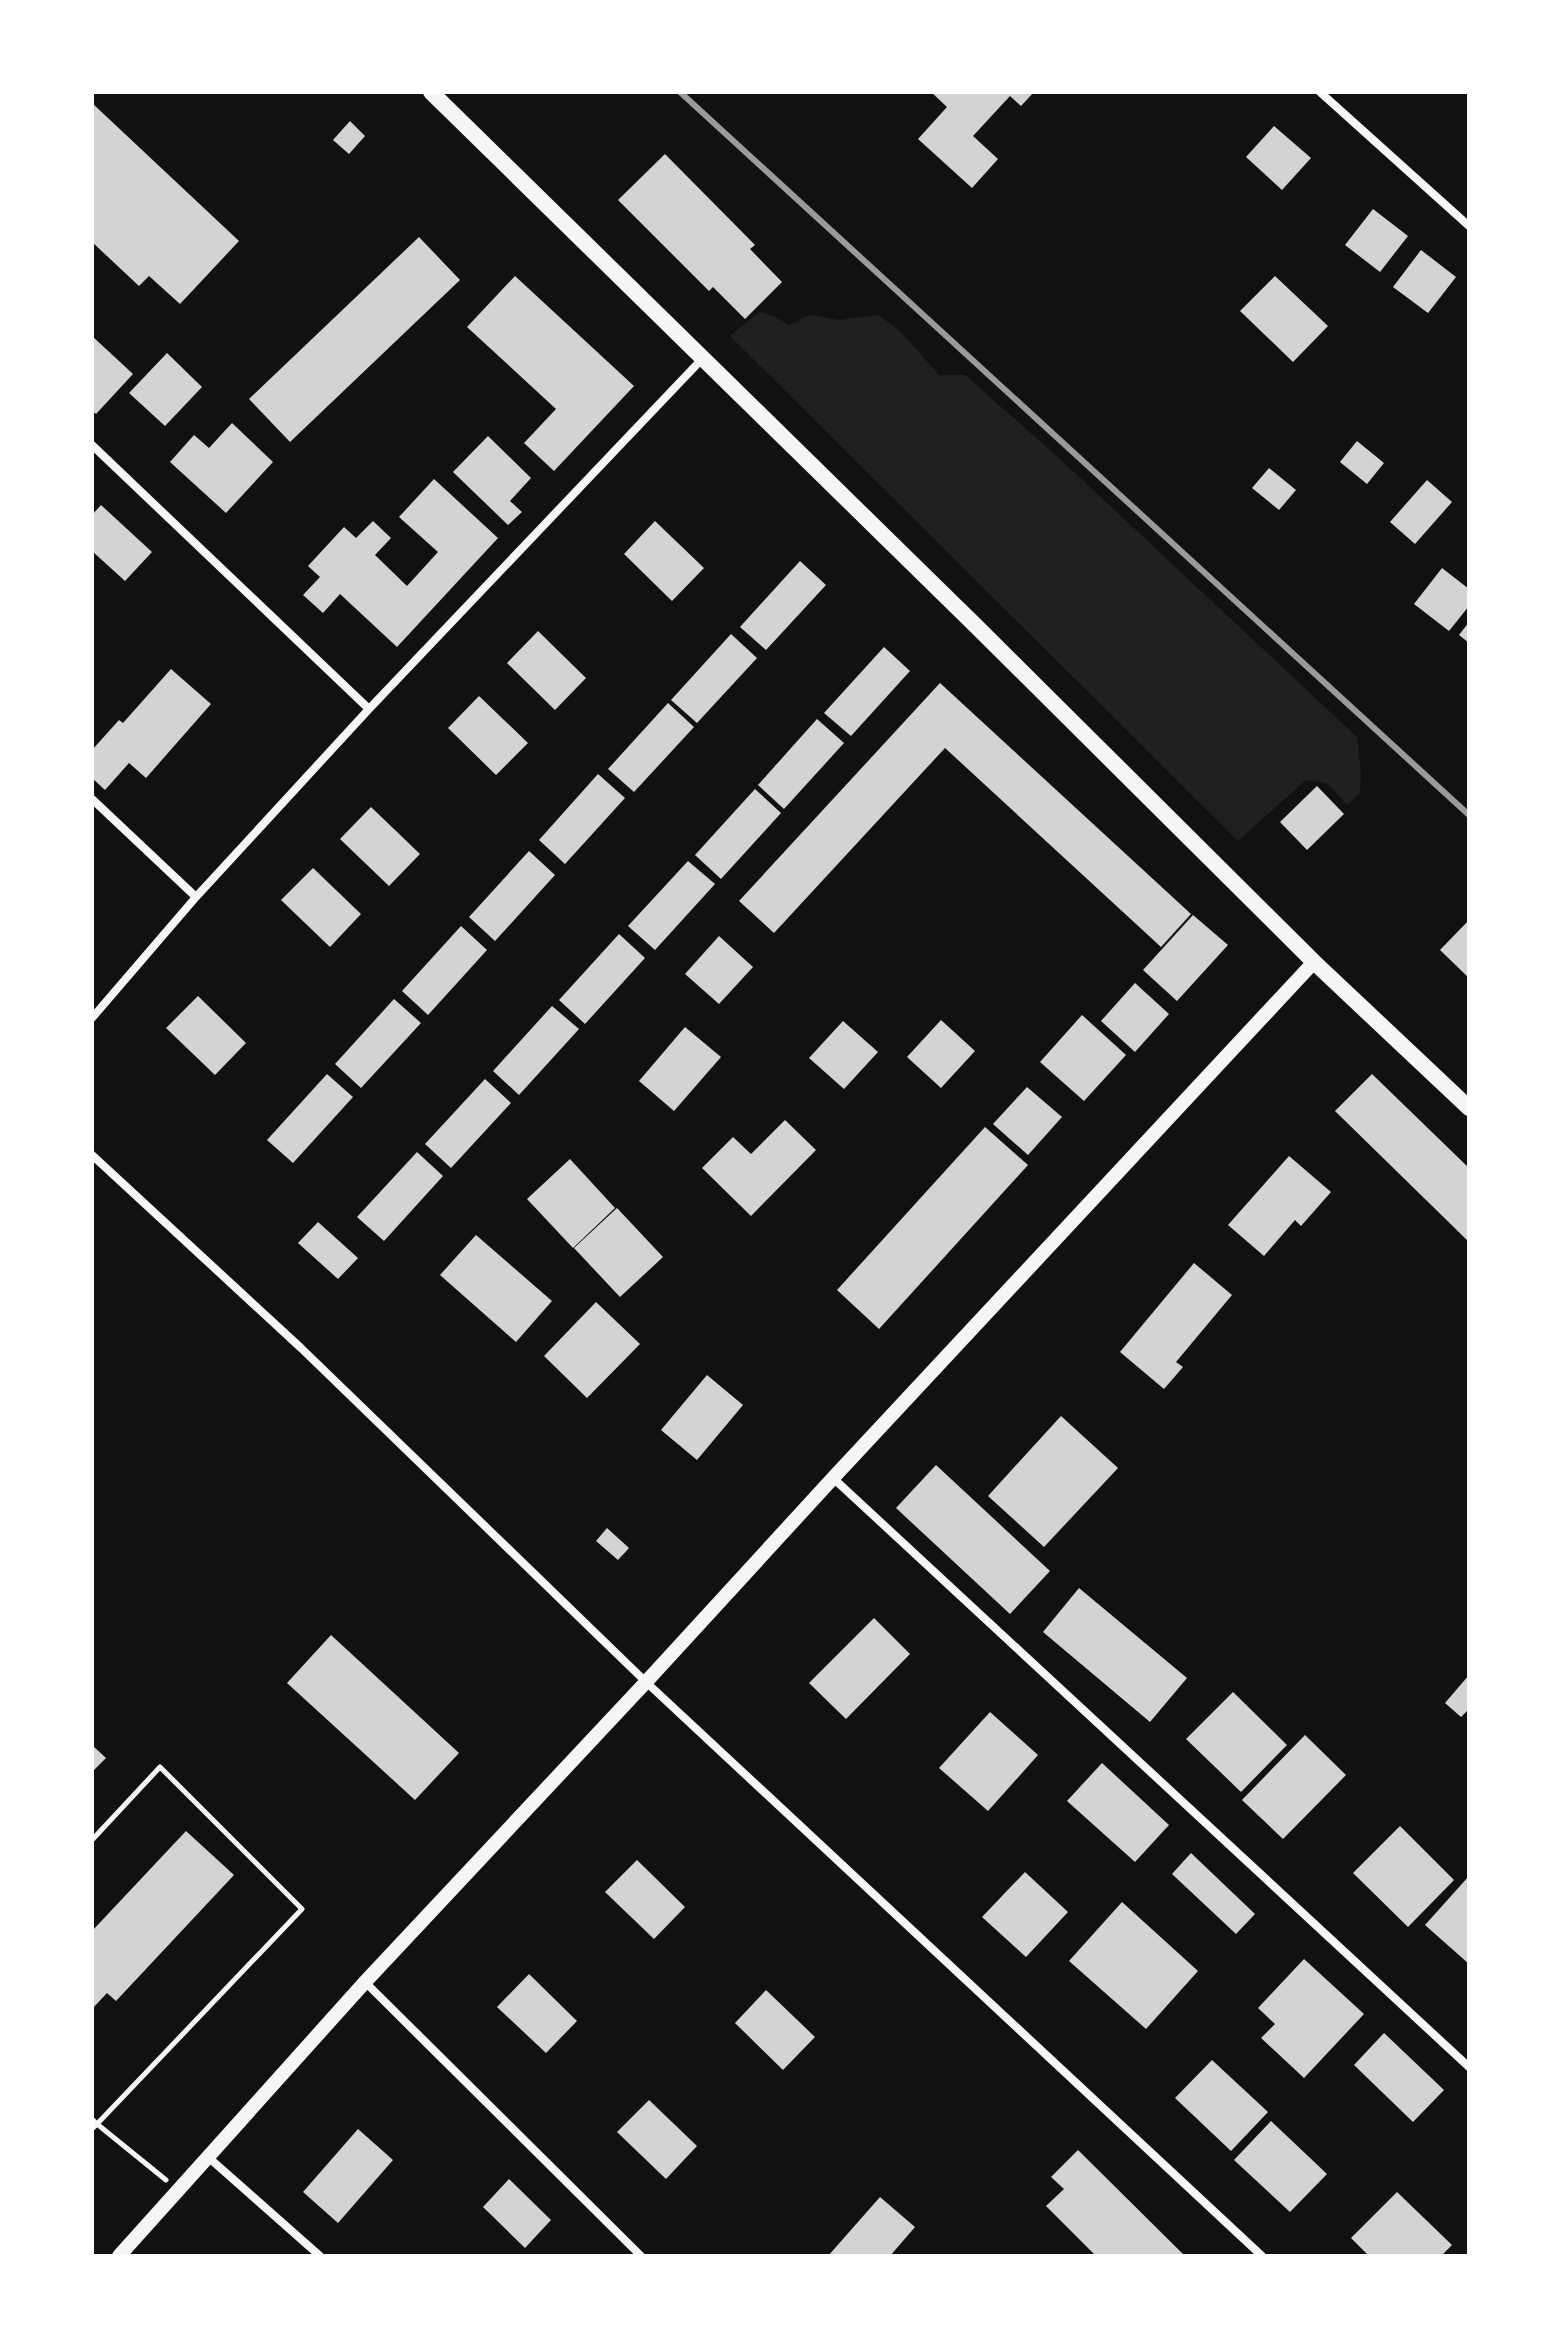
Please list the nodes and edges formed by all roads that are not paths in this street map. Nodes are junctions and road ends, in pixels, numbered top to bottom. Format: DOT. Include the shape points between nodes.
graph roads {
  1 [pos="431,92"];
  2 [pos="1320,92"];
  3 [pos="1469,226"];
  4 [pos="703,358"];
  5 [pos="92,445"];
  6 [pos="369,709"];
  7 [pos="92,799"];
  8 [pos="196,897"];
  9 [pos="1314,962"];
  10 [pos="92,1018"];
  11 [pos="1469,1108"];
  12 [pos="92,1155"];
  13 [pos="833,1478"];
  14 [pos="646,1682"];
  15 [pos="365,1982"];
  16 [pos="1469,2067"];
  17 [pos="208,2157"];
  18 [pos="119,2256"];
  19 [pos="320,2256"];
  20 [pos="641,2256"];
  21 [pos="1262,2256"];
  1 -- 4 [label="main road"];
  2 -- 3 [label="street"];
  4 -- 6 [label="street"];
  4 -- 9 [label="main road"];
  5 -- 6 [label="street"];
  6 -- 8 [label="street"];
  7 -- 8 [label="street"];
  8 -- 10 [label="street"];
  9 -- 11 [label="main road"];
  9 -- 13 [label="street"];
  12 -- 14 [label="street" via="301,1348"];
  13 -- 14 [label="street"];
  13 -- 16 [label="street"];
  14 -- 15 [label="street"];
  14 -- 21 [label="street"];
  15 -- 17 [label="street"];
  15 -- 20 [label="street"];
  17 -- 18 [label="street"];
  17 -- 19 [label="street"];
}
